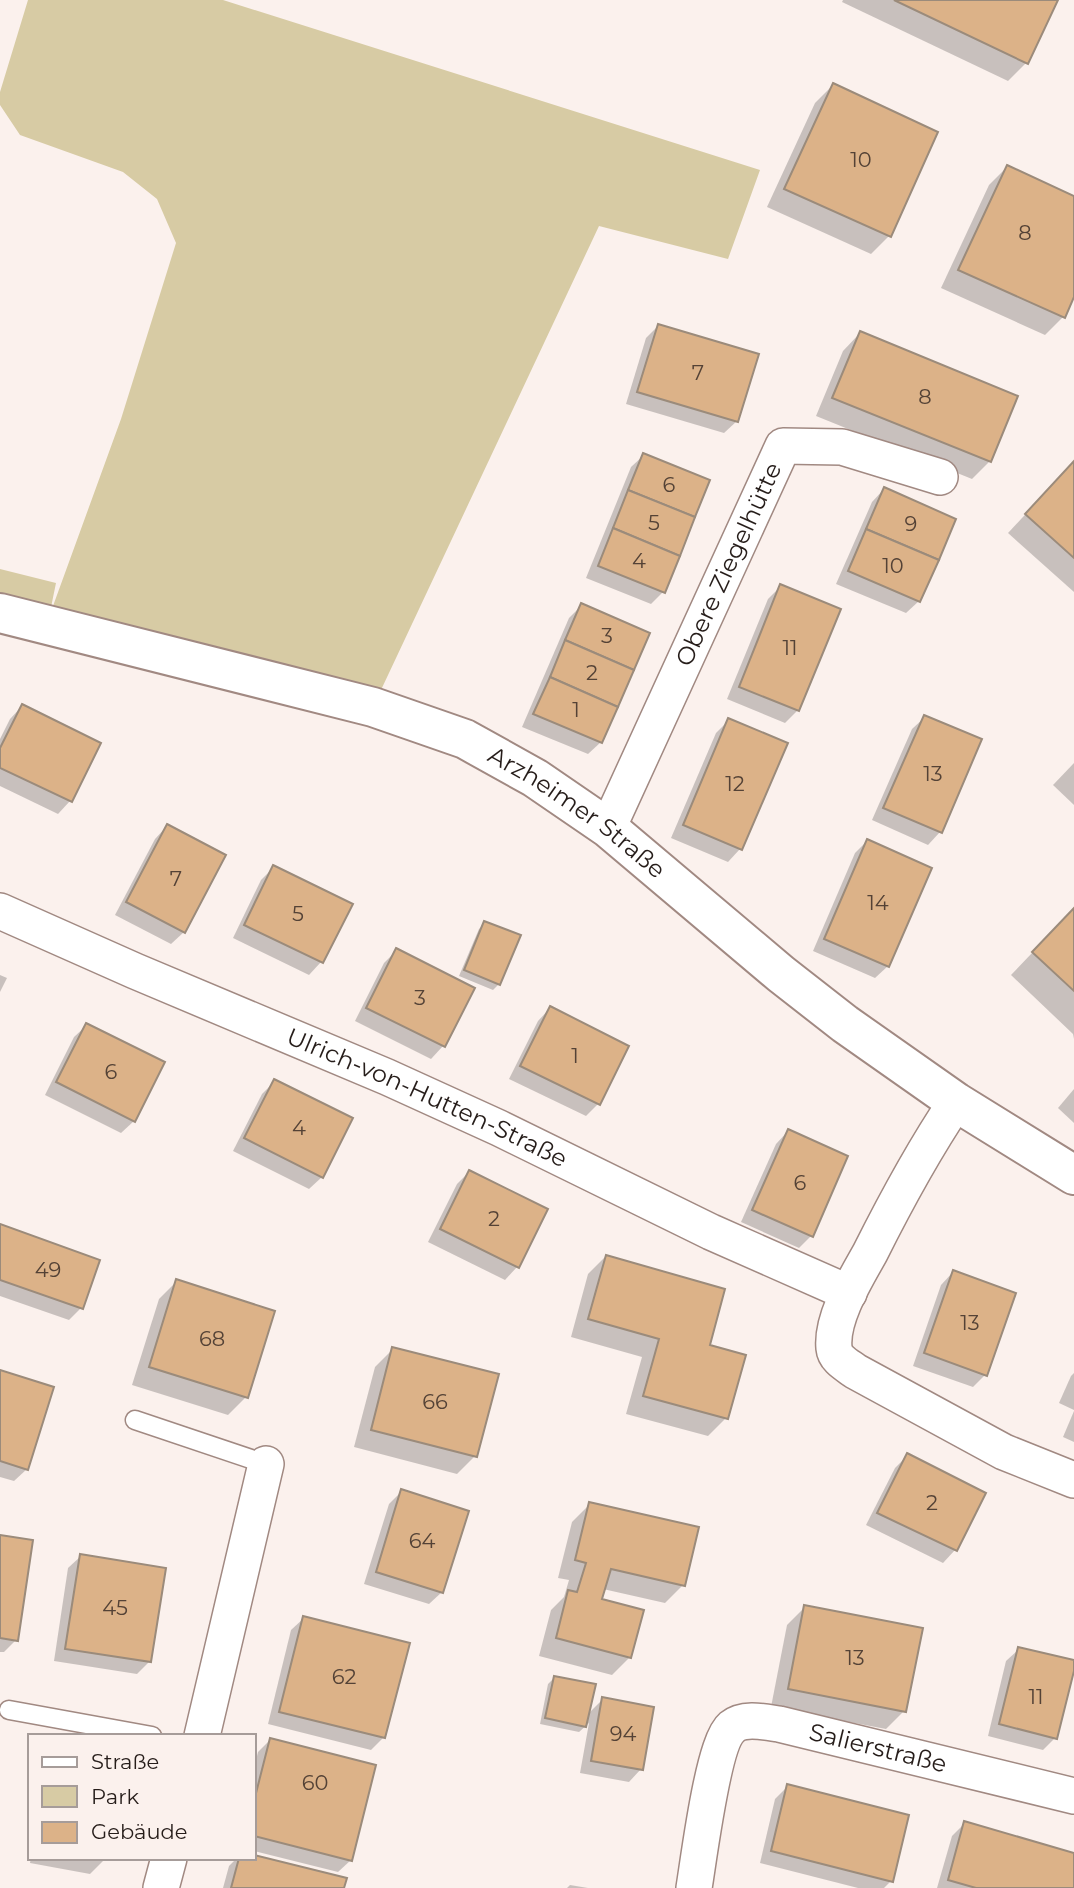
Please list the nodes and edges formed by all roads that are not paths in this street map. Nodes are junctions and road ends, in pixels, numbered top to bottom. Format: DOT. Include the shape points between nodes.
graph roads {
  1 [pos="940,477"];
  2 [pos="0,613"];
  3 [pos="608,828"];
  4 [pos="0,911"];
  5 [pos="956,1102"];
  6 [pos="1074,1175"];
  7 [pos="849,1293"];
  8 [pos="135,1420"];
  9 [pos="266,1464"];
  10 [pos="1074,1480"];
  11 [pos="9,1710"];
  12 [pos="141,1734"];
  13 [pos="202,1734"];
  14 [pos="1074,1796"];
  15 [pos="168,1860"];
  16 [pos="161,1888"];
  17 [pos="694,1888"];
  1 -- 3 [label="street, Obere Ziegelhütte" via="842,447 783,446"];
  2 -- 3 [label="street, Arzheimer Straße" via="421,723 464,739 523,772"];
  3 -- 5 [label="street, Arzheimer Straße" via="781,974"];
  4 -- 7 [label="street, Ulrich-von-Hutten-Straße" via="499,1128 711,1232"];
  5 -- 6 [label="street, Arzheimer Straße"];
  5 -- 7 [label="street" via="908,1179"];
  7 -- 10 [label="street" via="834,1335 835,1355 844,1363 1004,1452"];
  8 -- 9 [label="lane"];
  9 -- 13 [label="street"];
  11 -- 12 [label="lane"];
  14 -- 17 [label="street, Salierstraße" via="779,1724 744,1722 733,1726 721,1746"];
  15 -- 16 [label="street"];
}
